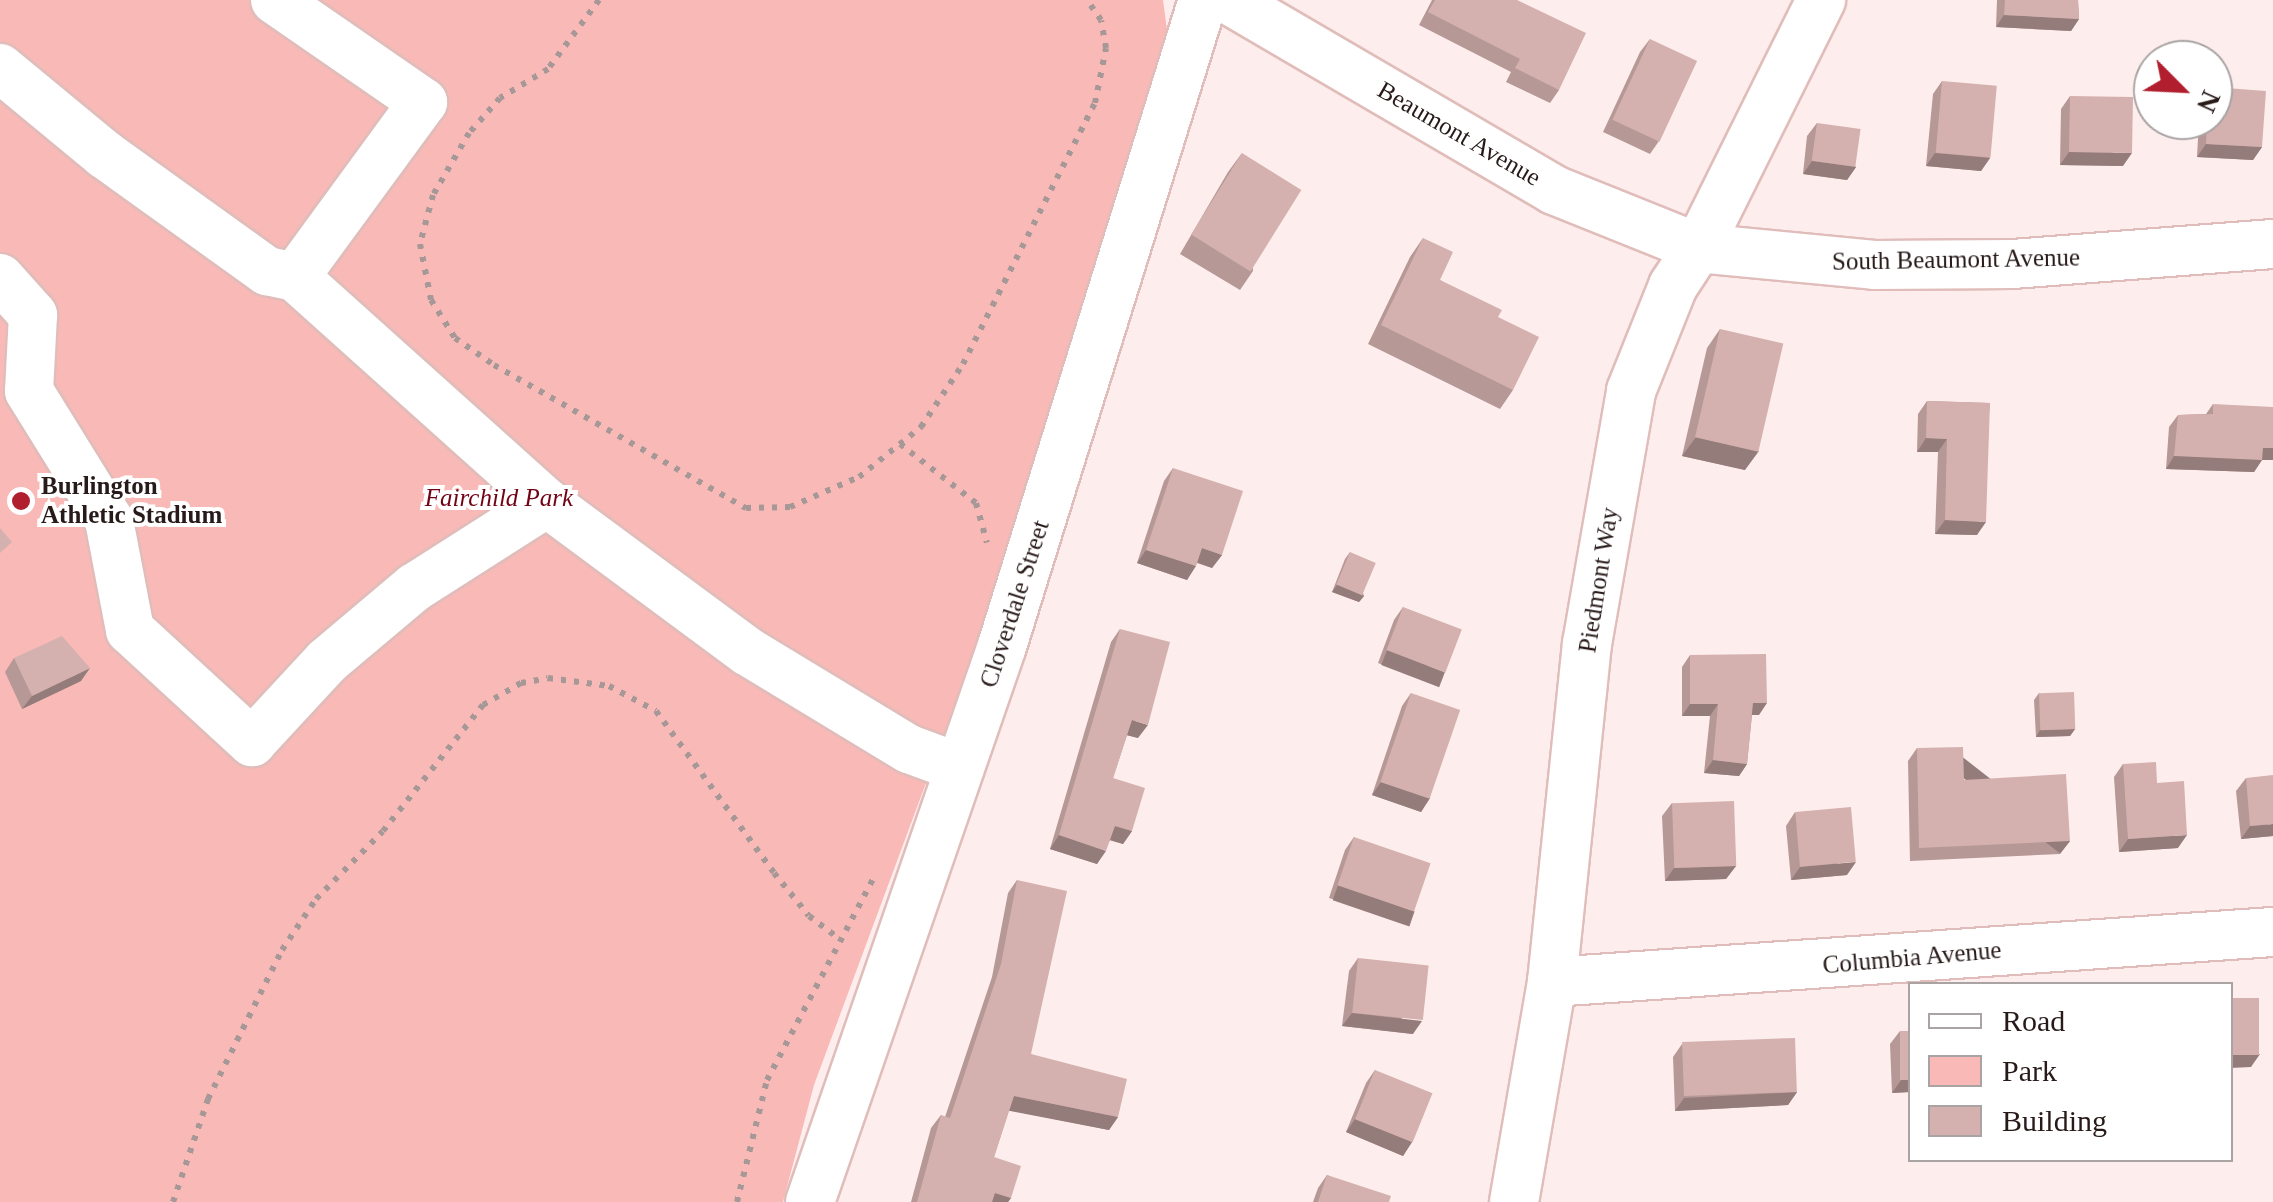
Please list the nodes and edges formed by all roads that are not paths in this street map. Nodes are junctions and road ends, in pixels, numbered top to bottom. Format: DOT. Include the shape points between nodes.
graph roads {
  1 [pos="275,0"];
  2 [pos="1203,0"];
  3 [pos="1230,0"];
  4 [pos="1821,0"];
  5 [pos="0,68"];
  6 [pos="2273,244"];
  7 [pos="1698,248"];
  8 [pos="0,278"];
  9 [pos="295,278"];
  10 [pos="547,502"];
  11 [pos="960,768"];
  12 [pos="2273,932"];
  13 [pos="1552,982"];
  14 [pos="810,1202"];
  15 [pos="1514,1202"];
  1 -- 9 [label="street" via="424,102"];
  2 -- 11 [label="street, Cloverdale Street"];
  3 -- 7 [label="street, Beaumont Avenue" via="1554,190"];
  4 -- 7 [label="street, Piedmont Way"];
  5 -- 9 [label="street" via="104,154 267,271"];
  6 -- 7 [label="street, South Beaumont Avenue" via="1993,264 1856,264"];
  7 -- 13 [label="street, Piedmont Way" via="1672,286 1630,391 1587,644"];
  8 -- 10 [label="street" via="32,315 29,391 110,520 130,630 252,742 327,661 415,587"];
  9 -- 10 [label="street"];
  10 -- 11 [label="street" via="747,651 909,749"];
  11 -- 14 [label="street, Cloverdale Street"];
  12 -- 13 [label="street, Columbia Avenue"];
  13 -- 15 [label="street, Piedmont Way"];
}
